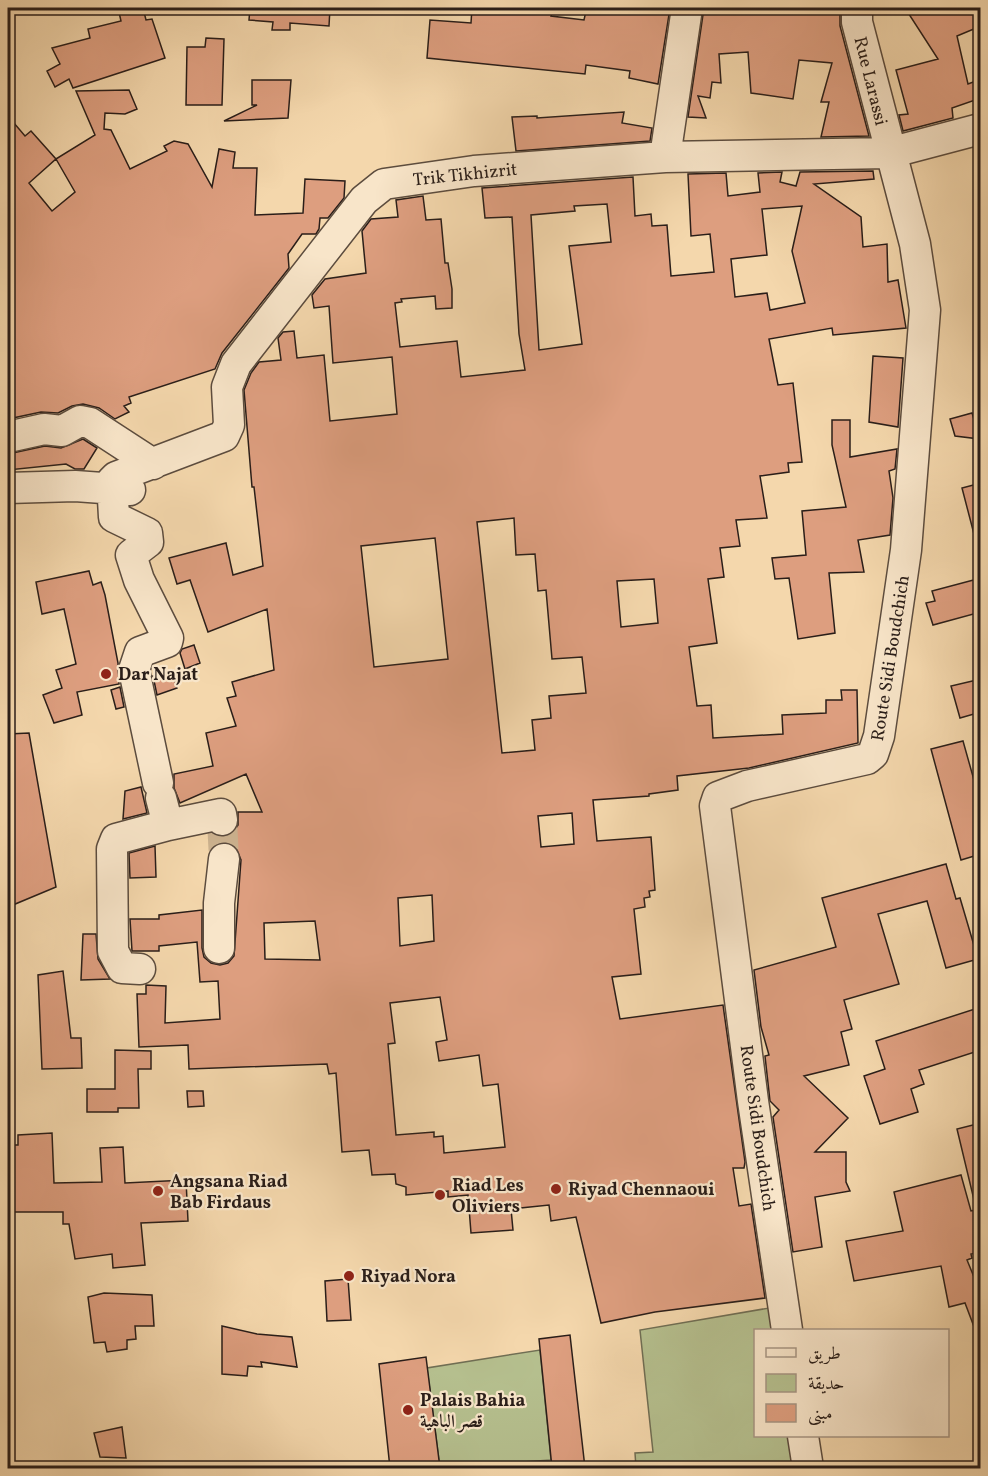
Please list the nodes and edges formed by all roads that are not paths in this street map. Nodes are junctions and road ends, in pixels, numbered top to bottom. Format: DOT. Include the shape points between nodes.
graph roads {
  1 [pos="687,8"];
  2 [pos="857,8"];
  3 [pos="981,129"];
  4 [pos="889,153"];
  5 [pos="665,157"];
  6 [pos="8,437"];
  7 [pos="142,457"];
  8 [pos="8,488"];
  9 [pos="121,489"];
  10 [pos="162,802"];
  11 [pos="222,820"];
  12 [pos="224,859"];
  13 [pos="219,948"];
  14 [pos="140,969"];
  15 [pos="787,1329"];
  16 [pos="803,1437"];
  17 [pos="808,1468"];
  1 -- 5 [label="street"];
  2 -- 4 [label="street, Rue Larassi" via="857,22"];
  3 -- 4 [label="street, Trik Tikhizrit"];
  4 -- 5 [label="street, Trik Tikhizrit"];
  4 -- 15 [label="street, Route Sidi Boudchich" via="915,244 925,310 906,550 876,747 873,754 858,762 735,790 718,797 715,806"];
  5 -- 7 [label="street, Trik Tikhizrit" via="474,171 378,187 236,364 227,387 229,417"];
  6 -- 7 [label="street" via="44,429 62,431 80,421 90,423"];
  7 -- 9 [label="street" via="112,481"];
  8 -- 9 [label="street"];
  9 -- 10 [label="street" via="114,517 147,533 148,542 131,555 168,638 167,642 140,652 134,670"];
  10 -- 11 [label="street" via="221,814"];
  10 -- 14 [label="street" via="116,839 112,849 113,951 122,968"];
  12 -- 13 [label="street"];
  16 -- 17 [label="street"];
}
